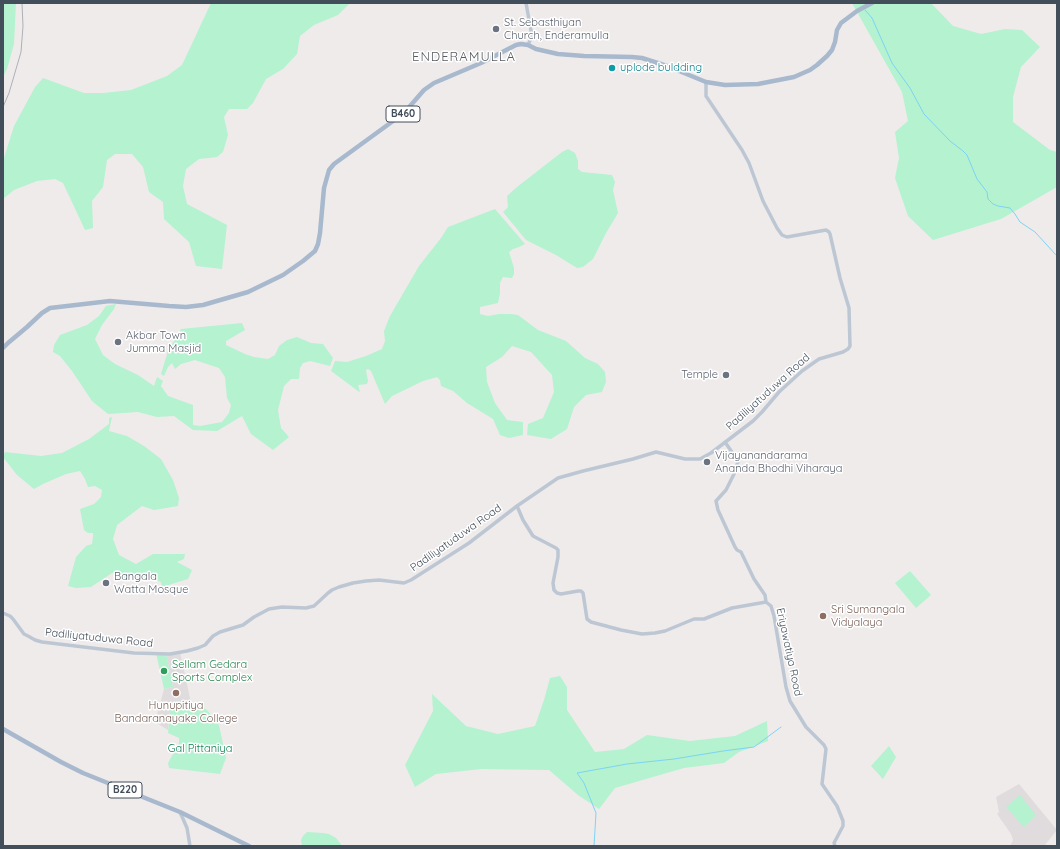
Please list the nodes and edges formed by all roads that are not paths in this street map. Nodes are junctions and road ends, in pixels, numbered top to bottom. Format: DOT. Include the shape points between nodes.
graph roads {
  1 [pos="526,3"];
  2 [pos="871,3"];
  3 [pos="528,45"];
  4 [pos="706,82"];
  5 [pos="3,348"];
  6 [pos="725,442"];
  7 [pos="517,506"];
  8 [pos="766,602"];
  9 [pos="3,612"];
  10 [pos="3,729"];
  11 [pos="180,812"];
  12 [pos="190,846"];
  13 [pos="249,846"];
  14 [pos="835,846"];
  1 -- 3 [label="street" via="532,36"];
  2 -- 4 [label="main road, B460" via="843,21 832,50 810,70 794,77 758,84 725,85"];
  3 -- 4 [label="main road, B460" via="558,54 642,58"];
  3 -- 5 [label="main road, B460" via="516,45 434,83 424,90 404,113 334,164 329,170 324,188 320,233 315,251 283,275 248,292 203,305 186,307 110,301 50,308"];
  4 -- 6 [label="street, Padiliyatuduwa Road" via="706,96 742,150 763,201 782,235 788,237 826,230 829,232 849,308 848,349 819,359 802,371 757,416"];
  6 -- 7 [label="street, Padiliyatuduwa Road" via="700,459 680,459 656,452 569,474 558,478"];
  6 -- 8 [label="street, Eriyawatiya Road" via="738,461 726,490 716,501 718,510 735,547 765,595"];
  7 -- 8 [label="street" via="533,536 558,550 554,590 561,594 581,591 587,619 591,622 642,634 655,633 732,608"];
  7 -- 9 [label="street, Padiliyatuduwa Road" via="469,543 411,580 404,583 379,580 353,583 332,590 314,606 269,609 243,625 220,632 205,645 187,651 170,654 134,653 42,642 24,634 13,619"];
  8 -- 14 [label="street, Eriyawatiya Road" via="771,606 774,616 790,701 806,727 826,749 822,784 837,806 843,821"];
  10 -- 11 [label="main road, B220" via="78,770"];
  11 -- 12 [label="street" via="187,828"];
  11 -- 13 [label="main road, B220"];
}
